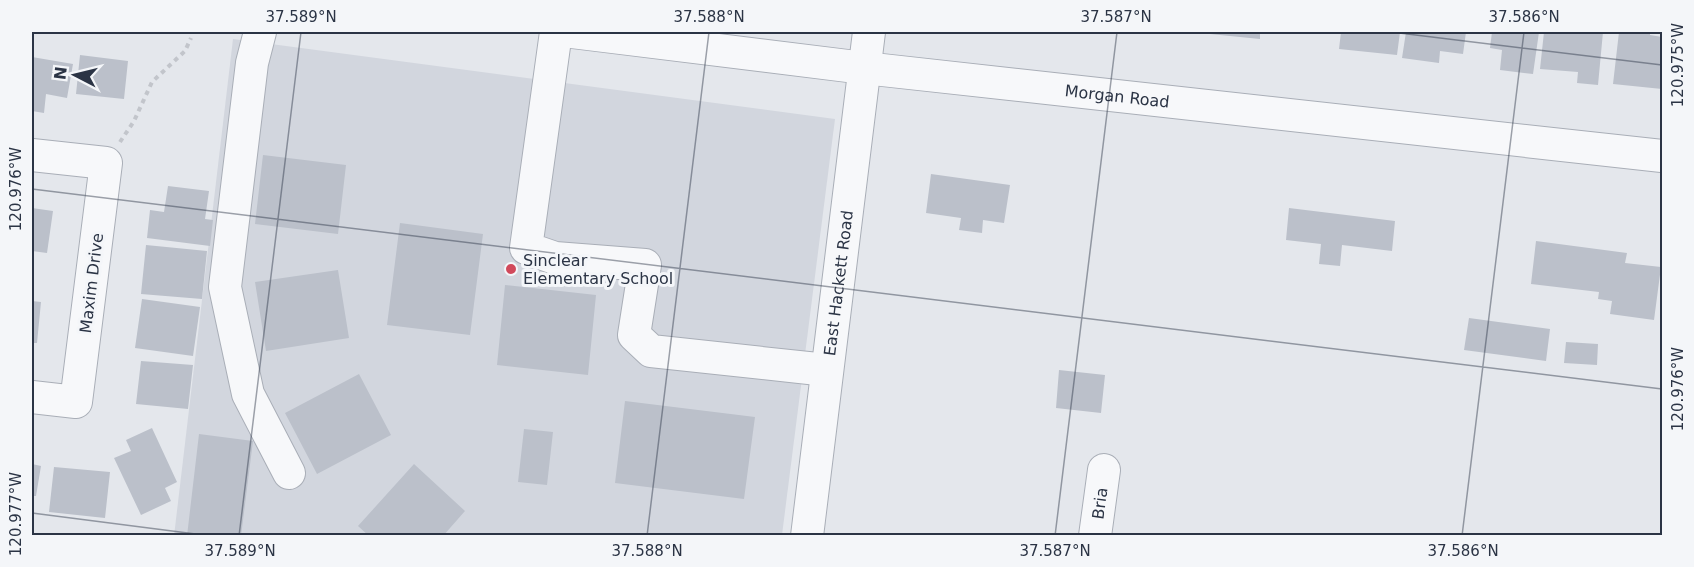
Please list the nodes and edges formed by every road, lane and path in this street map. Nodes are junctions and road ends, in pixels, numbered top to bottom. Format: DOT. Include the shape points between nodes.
graph roads {
  1 [pos="260,32"];
  2 [pos="556,32"];
  3 [pos="572,32"];
  4 [pos="869,32"];
  5 [pos="191,38"];
  6 [pos="864,68"];
  7 [pos="32,155"];
  8 [pos="1662,156"];
  9 [pos="106,163"];
  10 [pos="828,370"];
  11 [pos="32,397"];
  12 [pos="1104,470"];
  13 [pos="289,473"];
  14 [pos="807,536"];
  15 [pos="1095,536"];
  1 -- 13 [label="street" via="252,63 225,287 248,394"];
  2 -- 10 [label="street" via="526,248 555,258 645,265 634,335 651,351"];
  3 -- 6 [label="street, Morgan Road"];
  4 -- 6 [label="street, East Hackett Road"];
  5 -- 9 [label="path" via="185,51 152,82 134,121"];
  6 -- 8 [label="street, Morgan Road"];
  6 -- 10 [label="street, East Hackett Road"];
  7 -- 9 [label="street"];
  9 -- 11 [label="street, Maxim Drive" via="75,402"];
  10 -- 14 [label="street, East Hackett Road"];
  12 -- 15 [label="street, Bria"];
}
